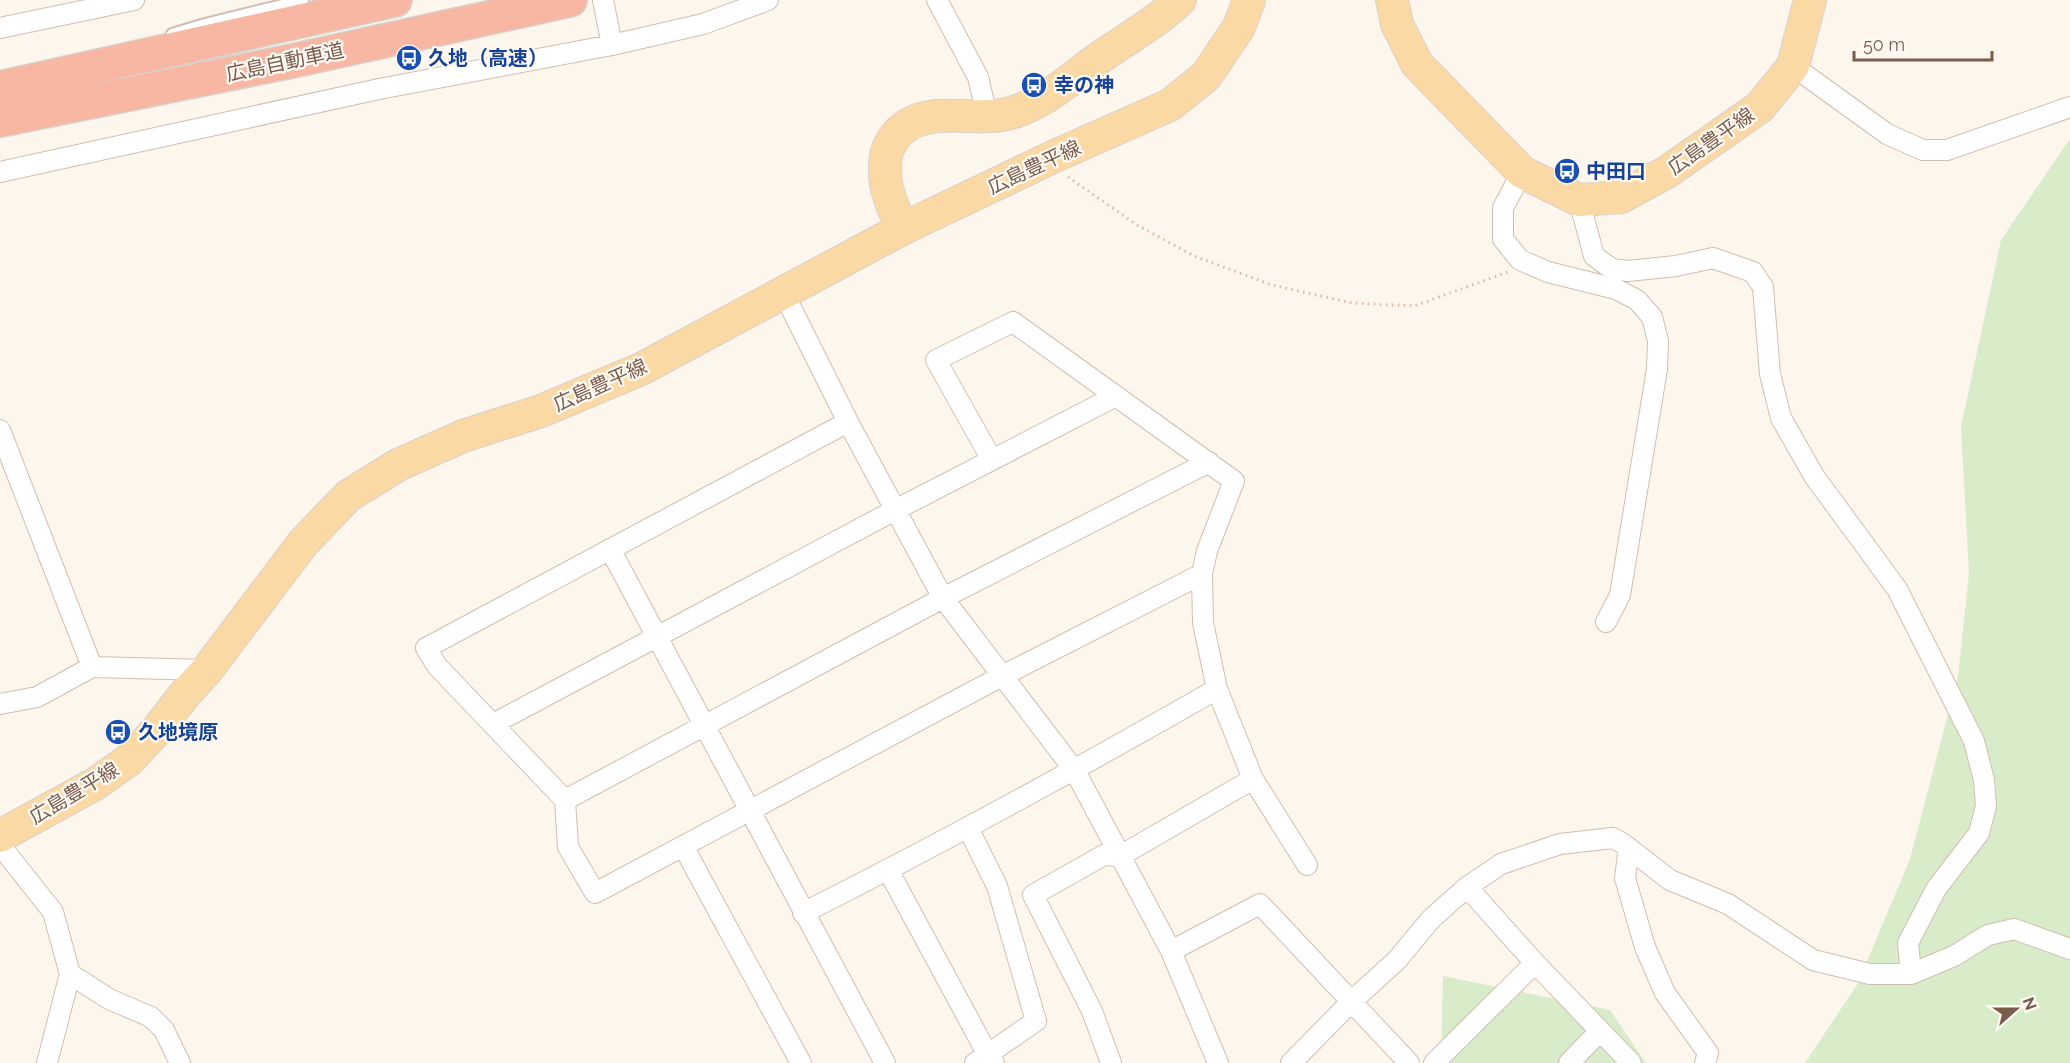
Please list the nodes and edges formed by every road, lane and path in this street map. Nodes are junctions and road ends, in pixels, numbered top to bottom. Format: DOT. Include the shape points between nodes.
graph roads {
  1 [pos="134,0"];
  2 [pos="303,0"];
  3 [pos="395,0"];
  4 [pos="570,0"];
  5 [pos="578,0"];
  6 [pos="768,0"];
  7 [pos="937,0"];
  8 [pos="1180,0"];
  9 [pos="1248,0"];
  10 [pos="1392,0"];
  11 [pos="1810,0"];
  12 [pos="606,9"];
  13 [pos="500,27"];
  14 [pos="0,28"];
  15 [pos="160,38"];
  16 [pos="612,45"];
  17 [pos="126,48"];
  18 [pos="384,52"];
  19 [pos="312,57"];
  20 [pos="1793,66"];
  21 [pos="0,88"];
  22 [pos="2070,107"];
  23 [pos="987,116"];
  24 [pos="0,120"];
  25 [pos="1057,155"];
  26 [pos="0,172"];
  27 [pos="1522,172"];
  28 [pos="1579,200"];
  29 [pos="902,229"];
  30 [pos="1520,260"];
  31 [pos="783,292"];
  32 [pos="1116,396"];
  33 [pos="848,422"];
  34 [pos="0,430"];
  35 [pos="992,460"];
  36 [pos="1209,462"];
  37 [pos="897,509"];
  38 [pos="610,549"];
  39 [pos="1202,574"];
  40 [pos="943,598"];
  41 [pos="1606,622"];
  42 [pos="657,637"];
  43 [pos="92,667"];
  44 [pos="207,670"];
  45 [pos="1002,676"];
  46 [pos="1217,689"];
  47 [pos="0,704"];
  48 [pos="493,724"];
  49 [pos="705,726"];
  50 [pos="1075,771"];
  51 [pos="1253,779"];
  52 [pos="565,800"];
  53 [pos="750,811"];
  54 [pos="968,828"];
  55 [pos="0,836"];
  56 [pos="0,846"];
  57 [pos="683,846"];
  58 [pos="1629,848"];
  59 [pos="1120,856"];
  60 [pos="1307,865"];
  61 [pos="888,870"];
  62 [pos="1467,887"];
  63 [pos="803,913"];
  64 [pos="2070,949"];
  65 [pos="1171,951"];
  66 [pos="1535,963"];
  67 [pos="70,974"];
  68 [pos="1911,974"];
  69 [pos="1352,1001"];
  70 [pos="1600,1030"];
  71 [pos="986,1060"];
  72 [pos="47,1063"];
  73 [pos="180,1063"];
  74 [pos="801,1063"];
  75 [pos="885,1063"];
  76 [pos="1111,1063"];
  77 [pos="1218,1063"];
  78 [pos="1291,1063"];
  79 [pos="1409,1063"];
  80 [pos="1434,1063"];
  81 [pos="1569,1063"];
  82 [pos="1631,1063"];
  83 [pos="1705,1063"];
  1 -- 14 [label="street"];
  2 -- 15 [label="lane"];
  3 -- 21 [label="highway, 広島自動車道"];
  4 -- 19 [label="highway, 広島自動車道"];
  5 -- 13 [label="lane"];
  6 -- 16 [label="street" via="703,24"];
  7 -- 23 [label="street" via="978,77"];
  8 -- 23 [label="main road" via="1037,101 1013,112"];
  9 -- 25 [label="main road, 広島豊平線" via="1239,27 1206,76 1170,105"];
  10 -- 27 [label="main road" via="1397,24 1418,64"];
  11 -- 20 [label="main road, 広島豊平線"];
  12 -- 16 [label="street"];
  16 -- 26 [label="street" via="380,89"];
  17 -- 21 [label="lane"];
  18 -- 19 [label="lane"];
  19 -- 24 [label="highway, 広島自動車道"];
  20 -- 22 [label="street" via="1887,134 1923,150 1947,150"];
  20 -- 28 [label="main road, 広島豊平線" via="1760,107 1666,172 1621,197"];
  23 -- 29 [label="main road" via="936,116 919,120 892,137 885,172"];
  25 -- 29 [label="main road, 広島豊平線"];
  25 -- 30 [label="path" via="1066,176 1137,225 1194,256 1272,285 1352,303 1414,306 1506,273"];
  27 -- 28 [label="main road"];
  27 -- 30 [label="street" via="1503,208 1503,239"];
  28 -- 68 [label="street" via="1594,256 1612,269 1676,266 1713,258 1753,272 1763,287 1770,374 1781,418 1814,476 1897,589 1974,741 1986,806 1979,833 1936,889 1908,943"];
  29 -- 31 [label="main road, 広島豊平線"];
  30 -- 41 [label="street" via="1548,272 1617,289 1637,300 1652,317 1658,341 1657,369 1620,595"];
  31 -- 33 [label="street"];
  31 -- 44 [label="main road, 広島豊平線" via="641,369 541,411 452,441 398,465 348,496 303,543"];
  32 -- 35 [label="street"];
  32 -- 35 [label="street" via="1013,322 936,360"];
  32 -- 36 [label="street"];
  33 -- 37 [label="street"];
  33 -- 38 [label="street"];
  34 -- 43 [label="street"];
  35 -- 37 [label="street"];
  36 -- 39 [label="street" via="1234,481"];
  36 -- 40 [label="street"];
  37 -- 40 [label="street"];
  37 -- 42 [label="street"];
  38 -- 42 [label="street"];
  38 -- 48 [label="street" via="426,648 437,666"];
  39 -- 45 [label="street"];
  39 -- 46 [label="street" via="1203,623"];
  40 -- 45 [label="street"];
  40 -- 49 [label="street"];
  42 -- 48 [label="street"];
  42 -- 49 [label="street"];
  43 -- 44 [label="street"];
  43 -- 47 [label="street" via="36,697"];
  44 -- 55 [label="main road, 広島豊平線" via="129,760 95,784"];
  45 -- 50 [label="street"];
  45 -- 53 [label="street"];
  46 -- 50 [label="street"];
  46 -- 51 [label="street"];
  48 -- 52 [label="street"];
  49 -- 52 [label="street"];
  49 -- 53 [label="street"];
  50 -- 54 [label="street"];
  50 -- 59 [label="street"];
  51 -- 59 [label="street"];
  51 -- 60 [label="street"];
  52 -- 57 [label="street" via="568,847 595,893"];
  53 -- 57 [label="street"];
  53 -- 63 [label="street"];
  54 -- 61 [label="street"];
  54 -- 71 [label="street" via="997,886 1036,1021"];
  56 -- 67 [label="street" via="53,912"];
  57 -- 74 [label="street"];
  58 -- 62 [label="street" via="1612,838 1560,844 1501,864"];
  58 -- 68 [label="street" via="1670,880 1728,904 1813,960 1870,974"];
  58 -- 83 [label="street" via="1625,878 1645,947 1665,993 1708,1053"];
  59 -- 65 [label="street"];
  59 -- 76 [label="street" via="1104,855 1034,895 1092,1011"];
  61 -- 63 [label="street"];
  61 -- 71 [label="street"];
  62 -- 66 [label="street"];
  62 -- 69 [label="street"];
  63 -- 75 [label="street"];
  64 -- 68 [label="street" via="2014,929 1988,935 1954,956"];
  65 -- 69 [label="street" via="1260,904"];
  65 -- 77 [label="street"];
  66 -- 70 [label="street"];
  66 -- 80 [label="street"];
  67 -- 72 [label="street"];
  67 -- 73 [label="street" via="109,999 151,1017 164,1030"];
  69 -- 78 [label="street"];
  69 -- 79 [label="street"];
  70 -- 81 [label="street"];
  70 -- 82 [label="street"];
}
